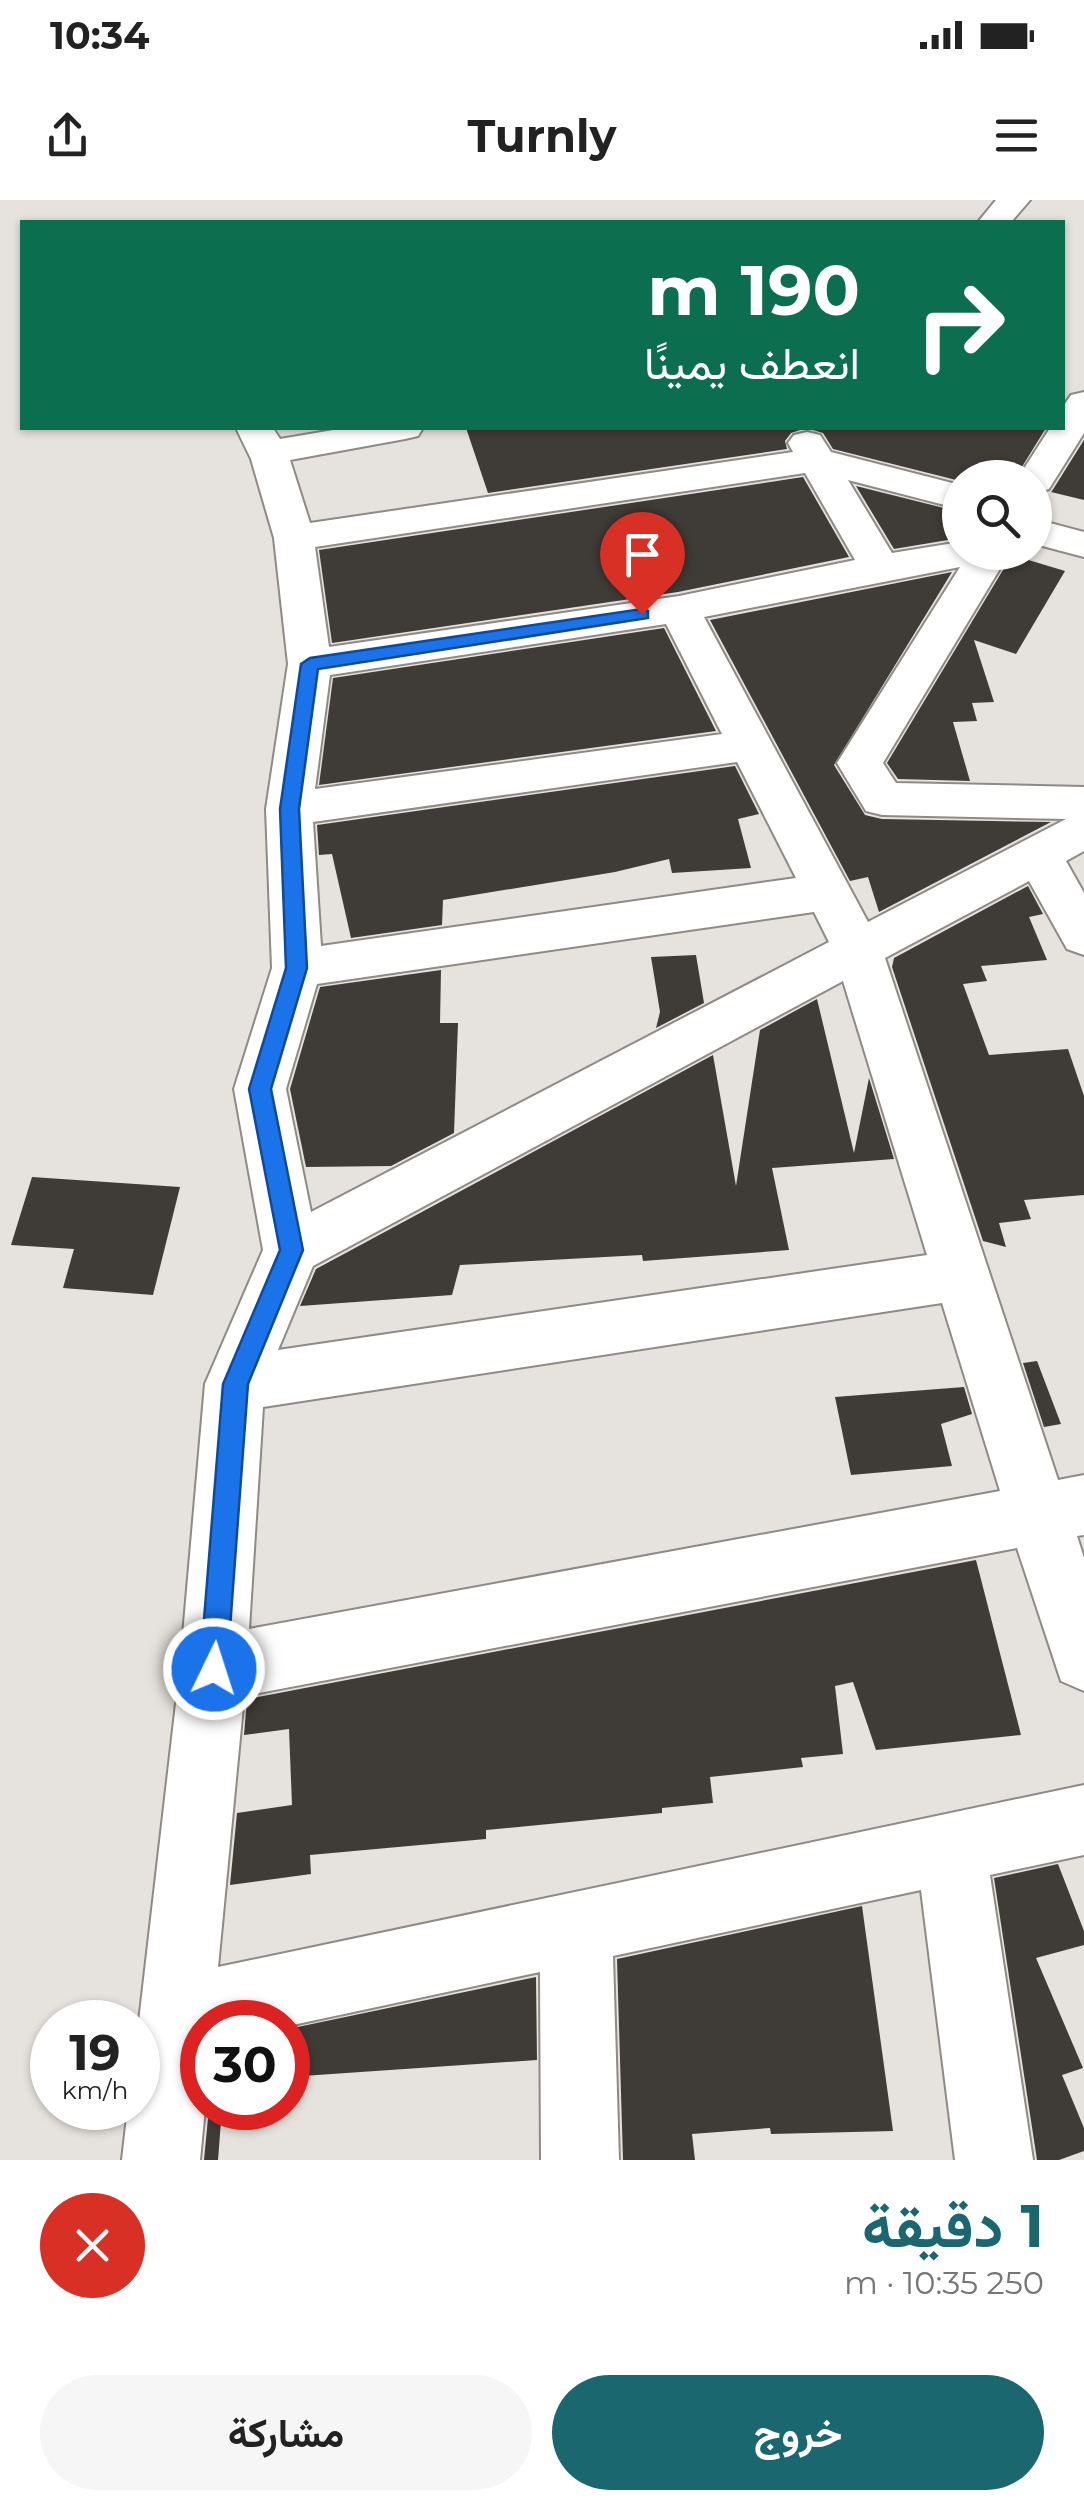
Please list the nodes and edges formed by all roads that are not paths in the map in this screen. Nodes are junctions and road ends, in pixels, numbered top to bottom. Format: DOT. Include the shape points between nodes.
graph roads {
  1 [pos="1014,200"];
  2 [pos="996,220"];
  3 [pos="1084,404"];
  4 [pos="381,430"];
  5 [pos="818,438"];
  6 [pos="262,440"];
  7 [pos="1048,460"];
  8 [pos="942,490"];
  9 [pos="1052,536"];
  10 [pos="294,538"];
  11 [pos="1084,545"];
  12 [pos="942,558"];
  13 [pos="880,568"];
  14 [pos="979,570"];
  15 [pos="679,609"];
  16 [pos="310,664"];
  17 [pos="750,746"];
  18 [pos="1084,803"];
  19 [pos="290,809"];
  20 [pos="1084,830"];
  21 [pos="1038,854"];
  22 [pos="828,892"];
  23 [pos="1084,936"];
  24 [pos="858,950"];
  25 [pos="296,968"];
  26 [pos="291,1250"];
  27 [pos="963,1275"];
  28 [pos="235,1384"];
  29 [pos="1061,1509"];
  30 [pos="1084,1658"];
  31 [pos="214,1669"];
  32 [pos="1084,1820"];
  33 [pos="951,1848"];
  34 [pos="576,1928"];
  35 [pos="181,2000"];
  36 [pos="237,2000"];
  37 [pos="180,2012"];
  38 [pos="161,2160"];
  39 [pos="580,2160"];
  40 [pos="994,2160"];
  1 -- 2 [label="street"];
  3 -- 7 [label="street"];
  4 -- 6 [label="street"];
  5 -- 8 [label="street"];
  5 -- 10 [label="street"];
  5 -- 13 [label="street"];
  6 -- 10 [label="street"];
  9 -- 11 [label="street"];
  10 -- 16 [label="street"];
  12 -- 13 [label="street"];
  13 -- 15 [label="street"];
  14 -- 18 [label="street" via="860,764 882,799"];
  15 -- 16 [label="street"];
  15 -- 17 [label="street"];
  16 -- 19 [label="street"];
  17 -- 19 [label="street"];
  17 -- 22 [label="street"];
  19 -- 25 [label="street"];
  20 -- 21 [label="street"];
  21 -- 23 [label="street"];
  21 -- 24 [label="street"];
  22 -- 24 [label="street"];
  22 -- 25 [label="street"];
  24 -- 26 [label="street"];
  24 -- 27 [label="street"];
  25 -- 26 [label="street" via="260,1089"];
  26 -- 28 [label="street"];
  27 -- 28 [label="street"];
  27 -- 29 [label="street"];
  28 -- 31 [label="street"];
  29 -- 30 [label="street"];
  29 -- 31 [label="street"];
  31 -- 35 [label="street"];
  32 -- 33 [label="street"];
  33 -- 34 [label="street"];
  33 -- 40 [label="street"];
  34 -- 36 [label="street"];
  34 -- 39 [label="street"];
  37 -- 38 [label="street"];
}
